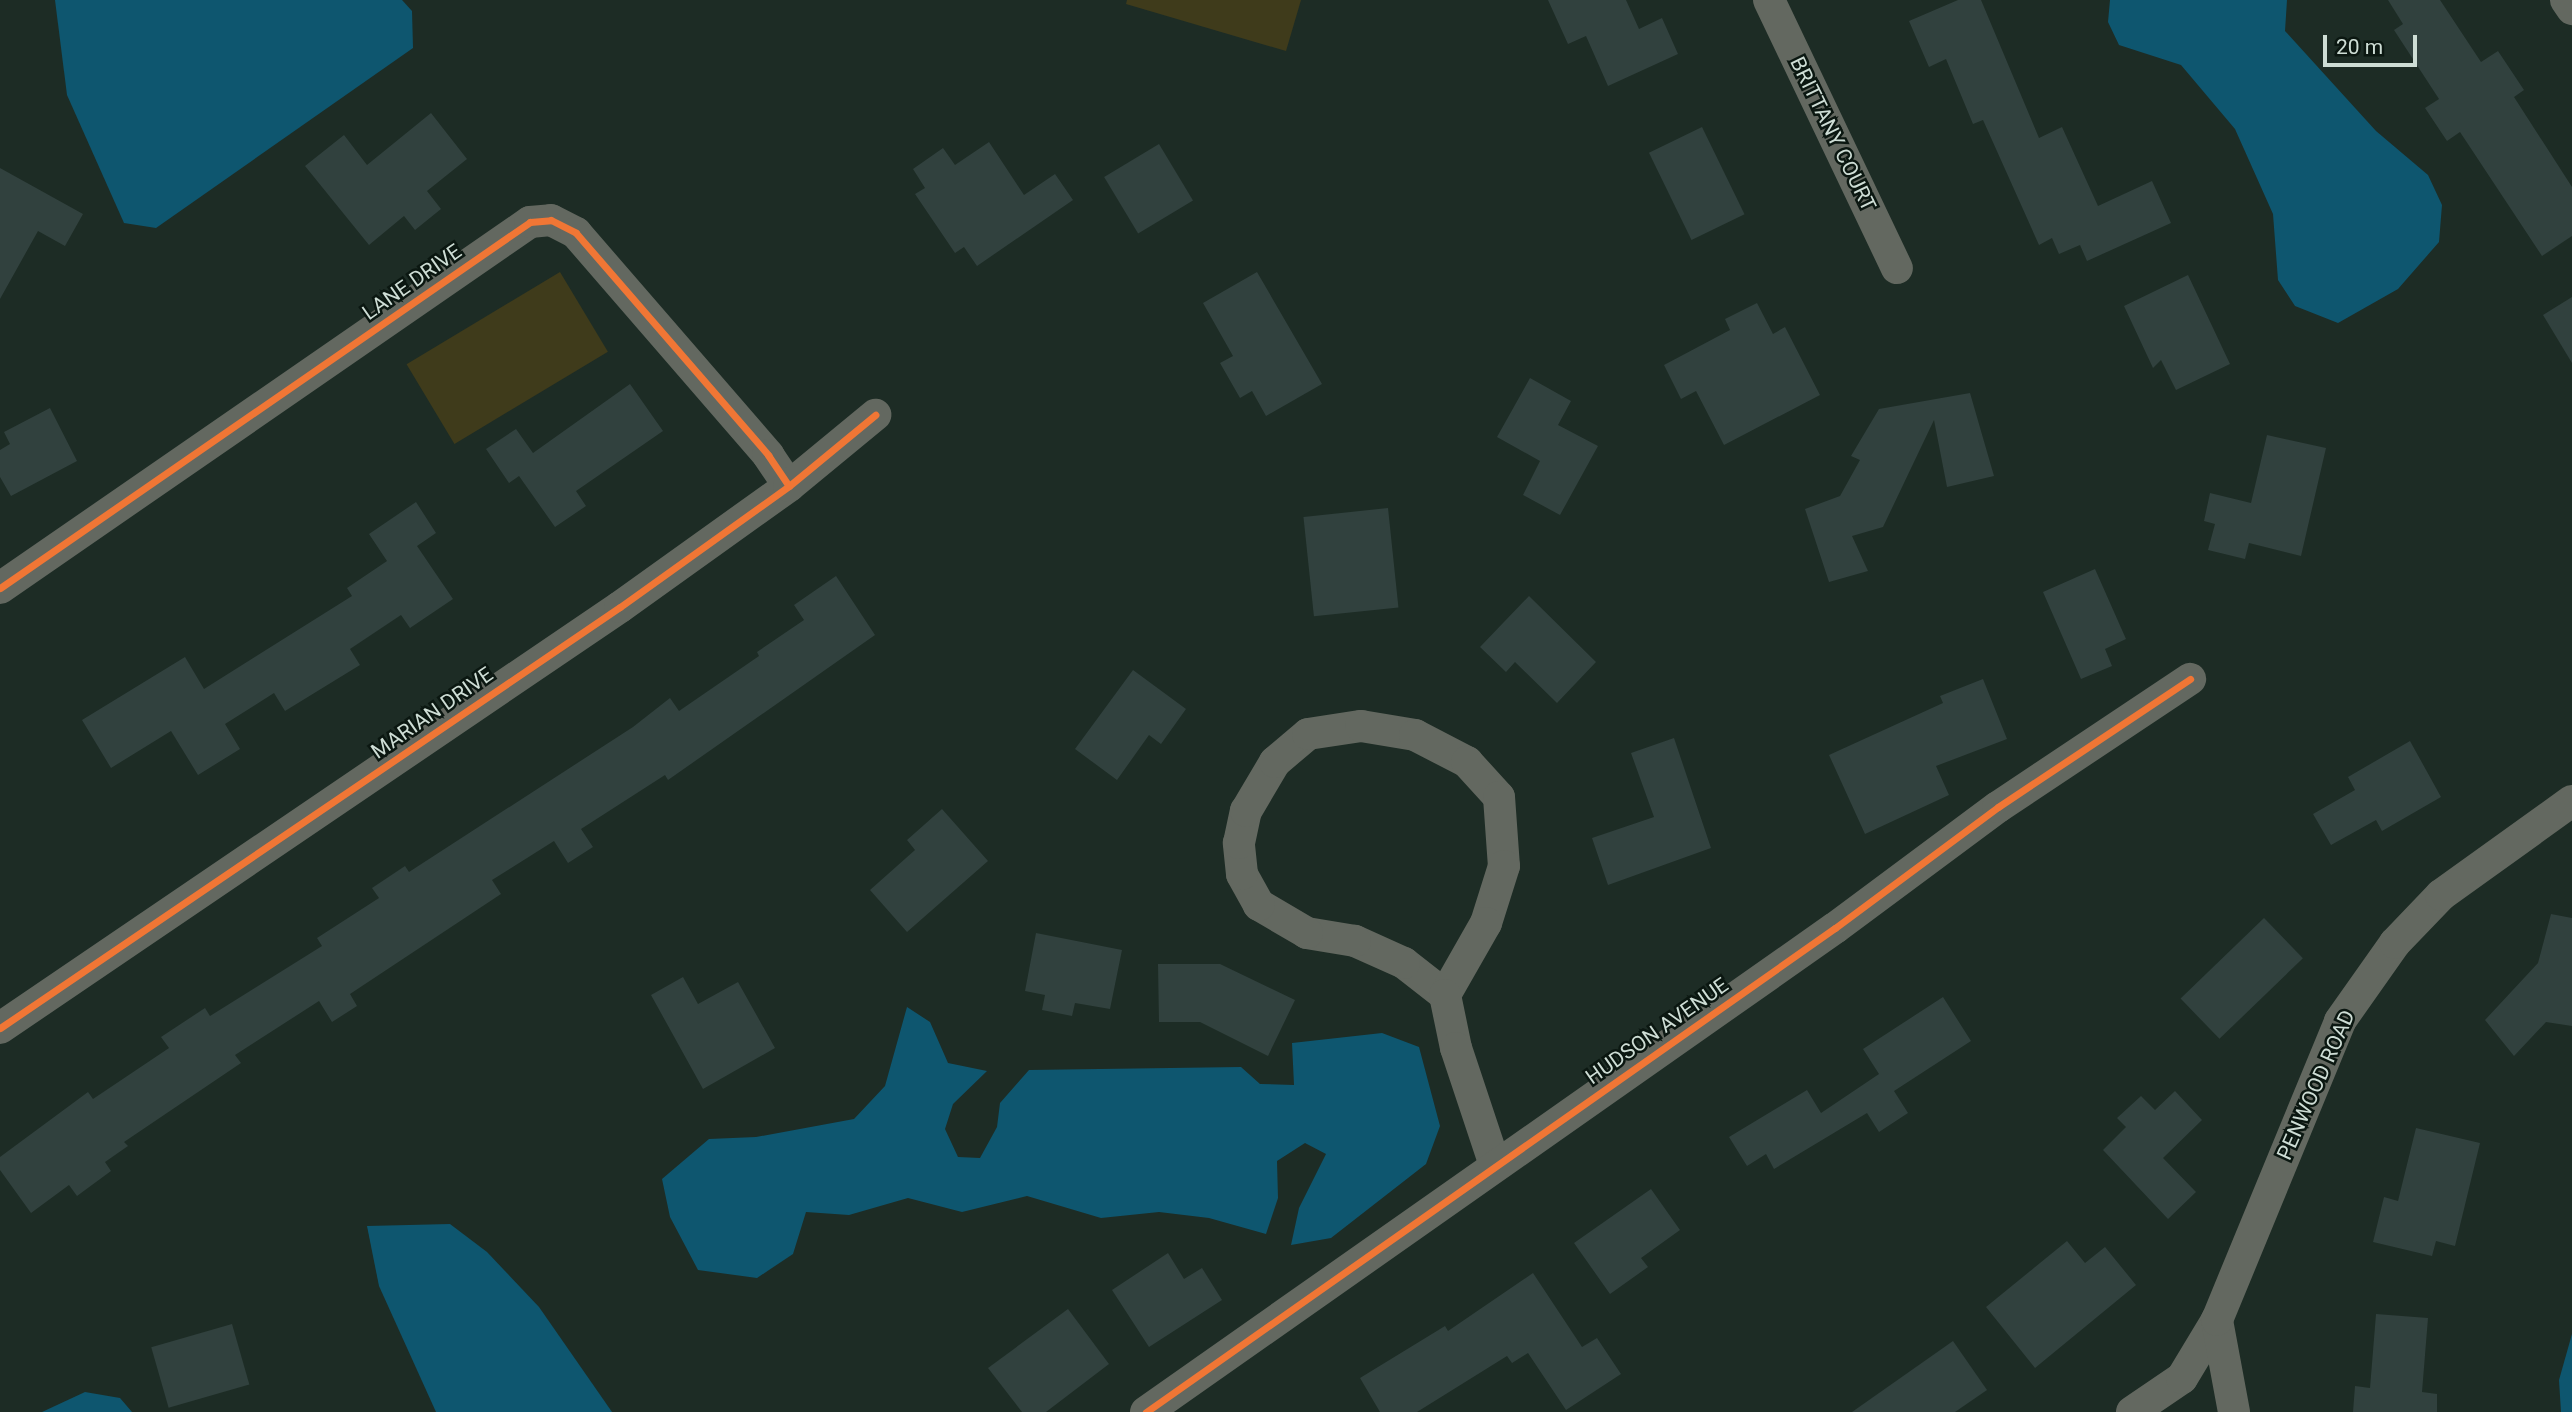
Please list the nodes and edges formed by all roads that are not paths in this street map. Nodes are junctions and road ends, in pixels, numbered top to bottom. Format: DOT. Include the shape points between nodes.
graph roads {
  1 [pos="1769,0"];
  2 [pos="2566,0"];
  3 [pos="2572,9"];
  4 [pos="1897,268"];
  5 [pos="875,415"];
  6 [pos="789,486"];
  7 [pos="0,588"];
  8 [pos="2190,679"];
  9 [pos="2572,801"];
  10 [pos="1445,995"];
  11 [pos="0,1028"];
  12 [pos="1495,1165"];
  13 [pos="2217,1320"];
  14 [pos="1146,1412"];
  15 [pos="2132,1412"];
  16 [pos="2234,1412"];
  1 -- 4 [label="street, BRITTANY COURT"];
  2 -- 3 [label="street"];
  5 -- 6 [label="street, MARIAN DRIVE"];
  6 -- 7 [label="street, LANE DRIVE" via="768,455 576,233 551,220 530,222"];
  6 -- 11 [label="street, MARIAN DRIVE" via="620,607"];
  8 -- 12 [label="street, HUDSON AVENUE" via="1998,807 1835,928"];
  9 -- 13 [label="street, PENWOOD ROAD" via="2441,895 2395,943 2340,1021"];
  10 -- 10 [label="street" via="1486,923 1504,866 1499,797 1467,761 1415,735 1361,726 1308,734 1275,762 1246,811 1239,843 1242,874 1259,905 1307,933 1355,941 1404,963"];
  10 -- 12 [label="street" via="1456,1048"];
  12 -- 14 [label="street, HUDSON AVENUE"];
  13 -- 15 [label="street, PENWOOD ROAD" via="2182,1378"];
  13 -- 16 [label="street"];
}
